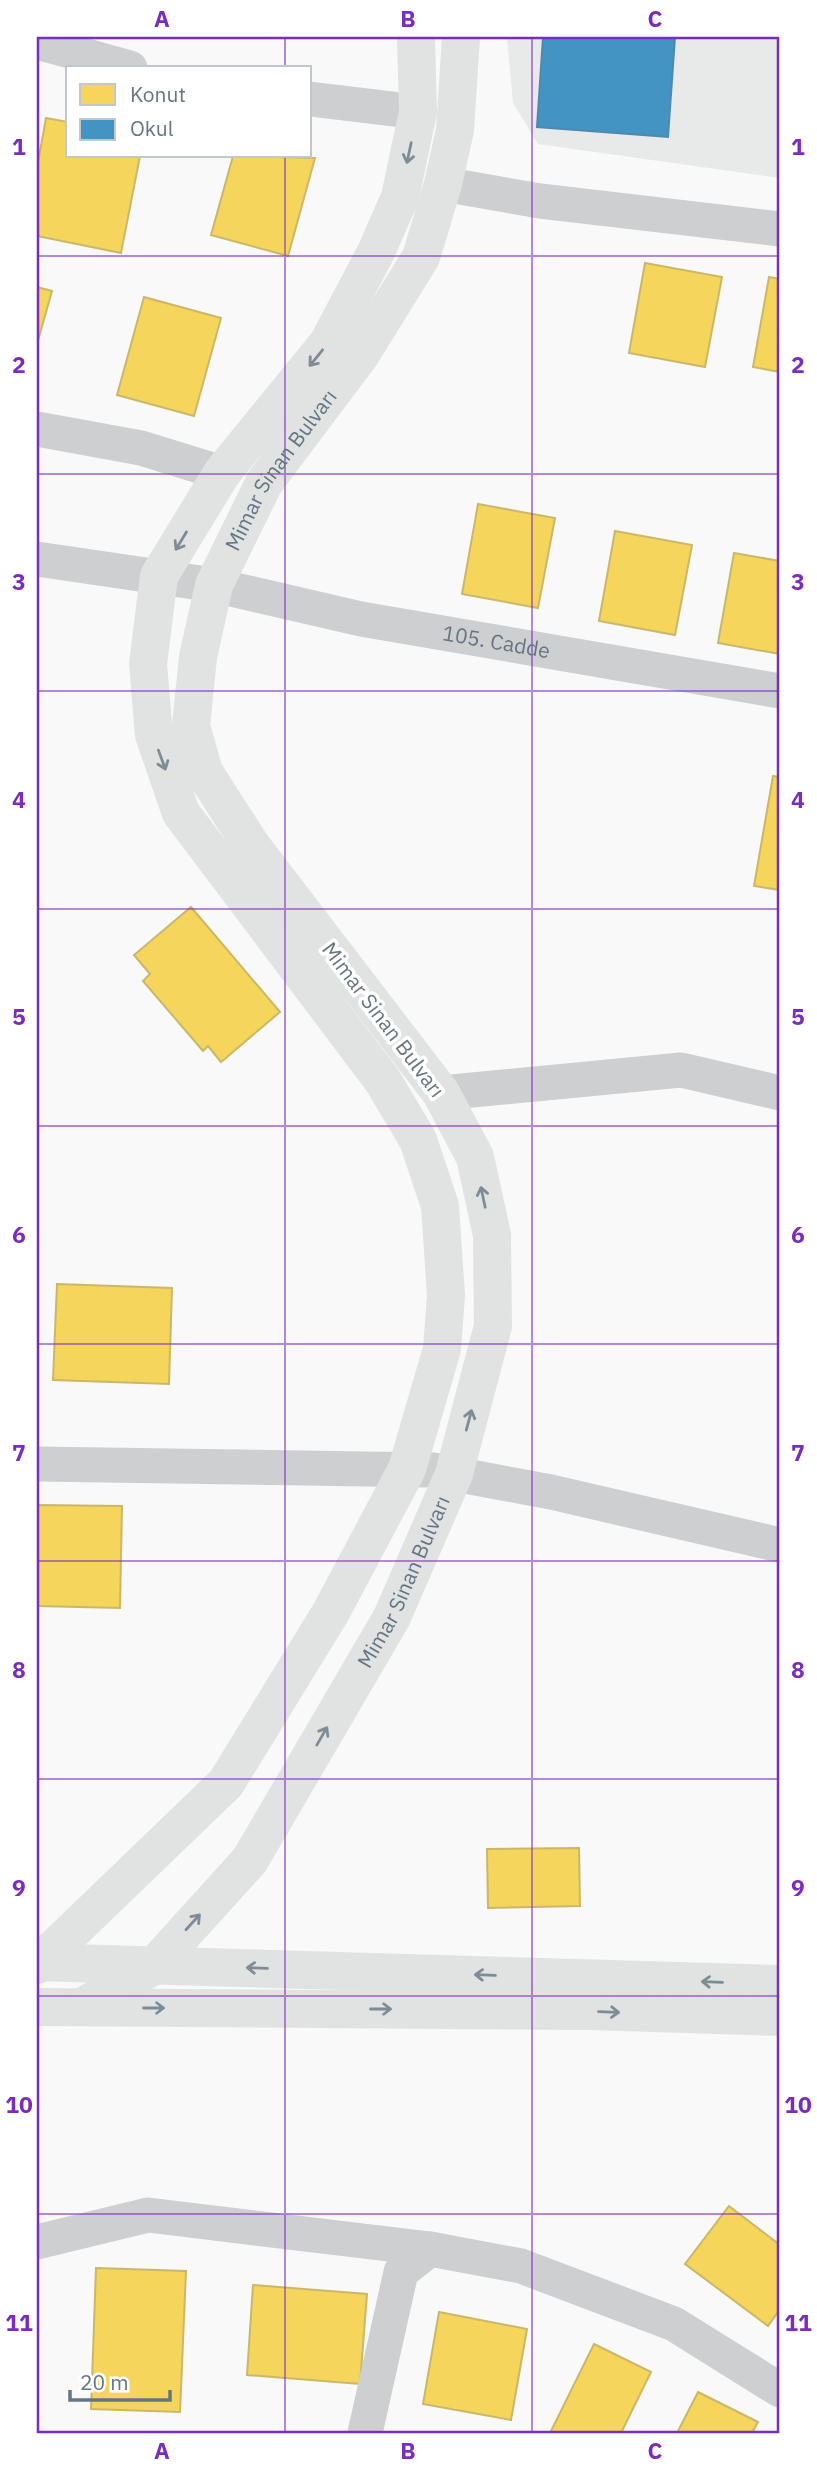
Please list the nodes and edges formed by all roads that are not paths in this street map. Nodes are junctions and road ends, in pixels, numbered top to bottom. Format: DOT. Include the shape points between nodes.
graph roads {
  1 [pos="416,37"];
  2 [pos="461,37"];
  3 [pos="37,42"];
  4 [pos="124,66"];
  5 [pos="312,99"];
  6 [pos="418,112"];
  7 [pos="443,184"];
  8 [pos="780,229"];
  9 [pos="37,429"];
  10 [pos="222,473"];
  11 [pos="37,559"];
  12 [pos="159,576"];
  13 [pos="214,585"];
  14 [pos="780,691"];
  15 [pos="441,1093"];
  16 [pos="780,1093"];
  17 [pos="37,1464"];
  18 [pos="407,1469"];
  19 [pos="454,1474"];
  20 [pos="780,1545"];
  21 [pos="38,1963"];
  22 [pos="155,1965"];
  23 [pos="780,1984"];
  24 [pos="37,2007"];
  25 [pos="82,2007"];
  26 [pos="780,2017"];
  27 [pos="37,2242"];
  28 [pos="430,2249"];
  29 [pos="780,2390"];
  30 [pos="365,2433"];
  1 -- 6 [label="main road, Mimar Sinan Bulvarı"];
  2 -- 7 [label="main road, Mimar Sinan Bulvarı" via="455,130"];
  3 -- 4 [label="street"];
  5 -- 6 [label="street"];
  6 -- 10 [label="main road, Mimar Sinan Bulvarı, one-way" via="400,197 328,343"];
  7 -- 8 [label="street" via="540,201"];
  7 -- 13 [label="main road, Mimar Sinan Bulvarı" via="421,257 361,354 264,483"];
  9 -- 10 [label="street" via="141,448"];
  10 -- 12 [label="main road, Mimar Sinan Bulvarı, one-way"];
  11 -- 12 [label="street, 105. Cadde"];
  12 -- 13 [label="street, 105. Cadde"];
  12 -- 18 [label="main road, Mimar Sinan Bulvarı, one-way" via="148,664 154,735 181,813 383,1081 418,1140 440,1206 446,1295 442,1349"];
  13 -- 14 [label="street, 105. Cadde" via="361,620"];
  13 -- 15 [label="main road, Mimar Sinan Bulvarı" via="198,657 191,726 204,772 251,845"];
  15 -- 16 [label="street" via="681,1070"];
  19 -- 15 [label="main road, Mimar Sinan Bulvarı, one-way" via="493,1326 492,1235 475,1157"];
  17 -- 18 [label="street"];
  18 -- 19 [label="street"];
  18 -- 21 [label="main road, Mimar Sinan Bulvarı" via="331,1612 226,1783"];
  19 -- 20 [label="street"];
  22 -- 19 [label="main road, Mimar Sinan Bulvarı, one-way" via="250,1860 393,1618"];
  21 -- 22 [label="main road"];
  23 -- 22 [label="main road, one-way"];
  22 -- 25 [label="main road, Mimar Sinan Bulvarı"];
  24 -- 25 [label="main road"];
  25 -- 26 [label="main road, one-way"];
  27 -- 28 [label="street" via="148,2215"];
  28 -- 29 [label="street" via="521,2266 674,2324"];
  28 -- 30 [label="street" via="401,2272"];
}
